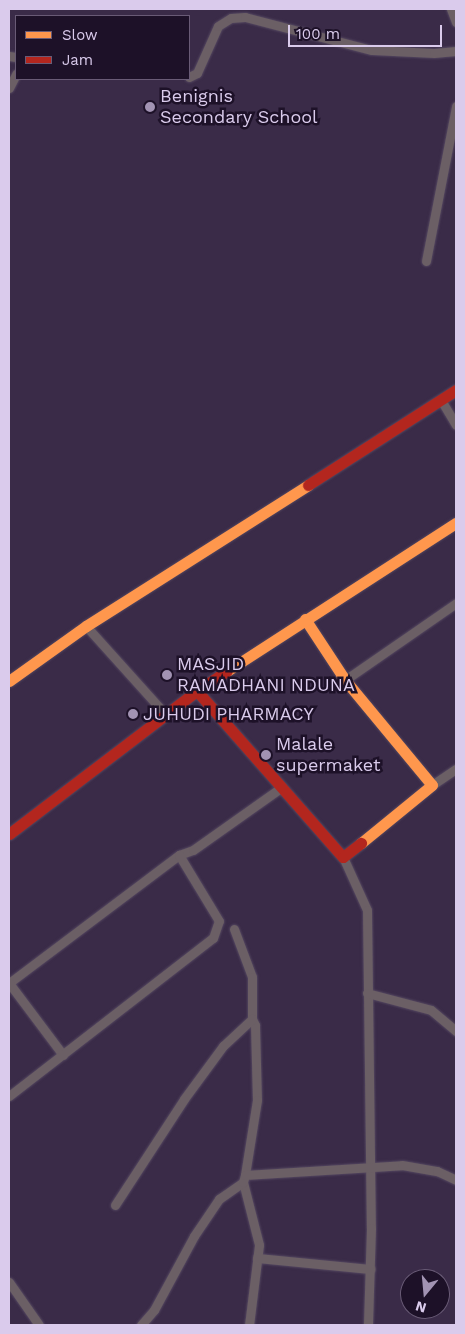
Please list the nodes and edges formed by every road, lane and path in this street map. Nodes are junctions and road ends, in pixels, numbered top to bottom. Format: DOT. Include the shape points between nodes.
graph roads {
  1 [pos="451,9"];
  2 [pos="456,22"];
  3 [pos="456,52"];
  4 [pos="15,76"];
  5 [pos="190,76"];
  6 [pos="9,88"];
  7 [pos="456,106"];
  8 [pos="426,261"];
  9 [pos="456,390"];
  10 [pos="441,400"];
  11 [pos="456,425"];
  12 [pos="456,524"];
  13 [pos="456,603"];
  14 [pos="305,620"];
  15 [pos="86,626"];
  16 [pos="345,680"];
  17 [pos="9,681"];
  18 [pos="197,691"];
  19 [pos="166,715"];
  20 [pos="456,770"];
  21 [pos="432,785"];
  22 [pos="282,787"];
  23 [pos="9,834"];
  24 [pos="179,855"];
  25 [pos="344,857"];
  26 [pos="234,929"];
  27 [pos="9,983"];
  28 [pos="367,993"];
  29 [pos="252,1019"];
  30 [pos="456,1031"];
  31 [pos="63,1055"];
  32 [pos="9,1096"];
  33 [pos="370,1167"];
  34 [pos="244,1178"];
  35 [pos="456,1180"];
  36 [pos="115,1205"];
  37 [pos="257,1258"];
  38 [pos="370,1268"];
  39 [pos="9,1282"];
  40 [pos="39,1325"];
  41 [pos="142,1325"];
  42 [pos="249,1325"];
  43 [pos="368,1325"];
  1 -- 2 [label="street"];
  3 -- 5 [label="street" via="434,54 372,50 245,17 231,18 218,26 197,72"];
  4 -- 6 [label="street"];
  7 -- 8 [label="street"];
  9 -- 10 [label="street"];
  10 -- 11 [label="street"];
  10 -- 15 [label="street"];
  12 -- 14 [label="street"];
  13 -- 16 [label="street"];
  14 -- 16 [label="street"];
  14 -- 18 [label="street"];
  15 -- 17 [label="street"];
  15 -- 19 [label="street"];
  16 -- 21 [label="street"];
  18 -- 19 [label="street"];
  18 -- 22 [label="street"];
  19 -- 23 [label="street"];
  20 -- 21 [label="street"];
  21 -- 25 [label="street"];
  22 -- 24 [label="street" via="193,850"];
  22 -- 25 [label="street"];
  24 -- 27 [label="street"];
  24 -- 31 [label="street" via="219,920 213,938"];
  25 -- 28 [label="street" via="368,910"];
  26 -- 29 [label="street" via="252,977"];
  27 -- 31 [label="street"];
  28 -- 30 [label="street" via="431,1010"];
  28 -- 33 [label="street"];
  29 -- 34 [label="street" via="255,1025 257,1100"];
  29 -- 36 [label="street" via="223,1046"];
  31 -- 32 [label="street"];
  33 -- 34 [label="street"];
  33 -- 35 [label="street" via="402,1165 437,1171"];
  33 -- 38 [label="street"];
  34 -- 37 [label="street" via="258,1245"];
  34 -- 41 [label="street" via="219,1199"];
  37 -- 38 [label="street"];
  37 -- 42 [label="street"];
  38 -- 43 [label="street"];
  39 -- 40 [label="street"];
}
